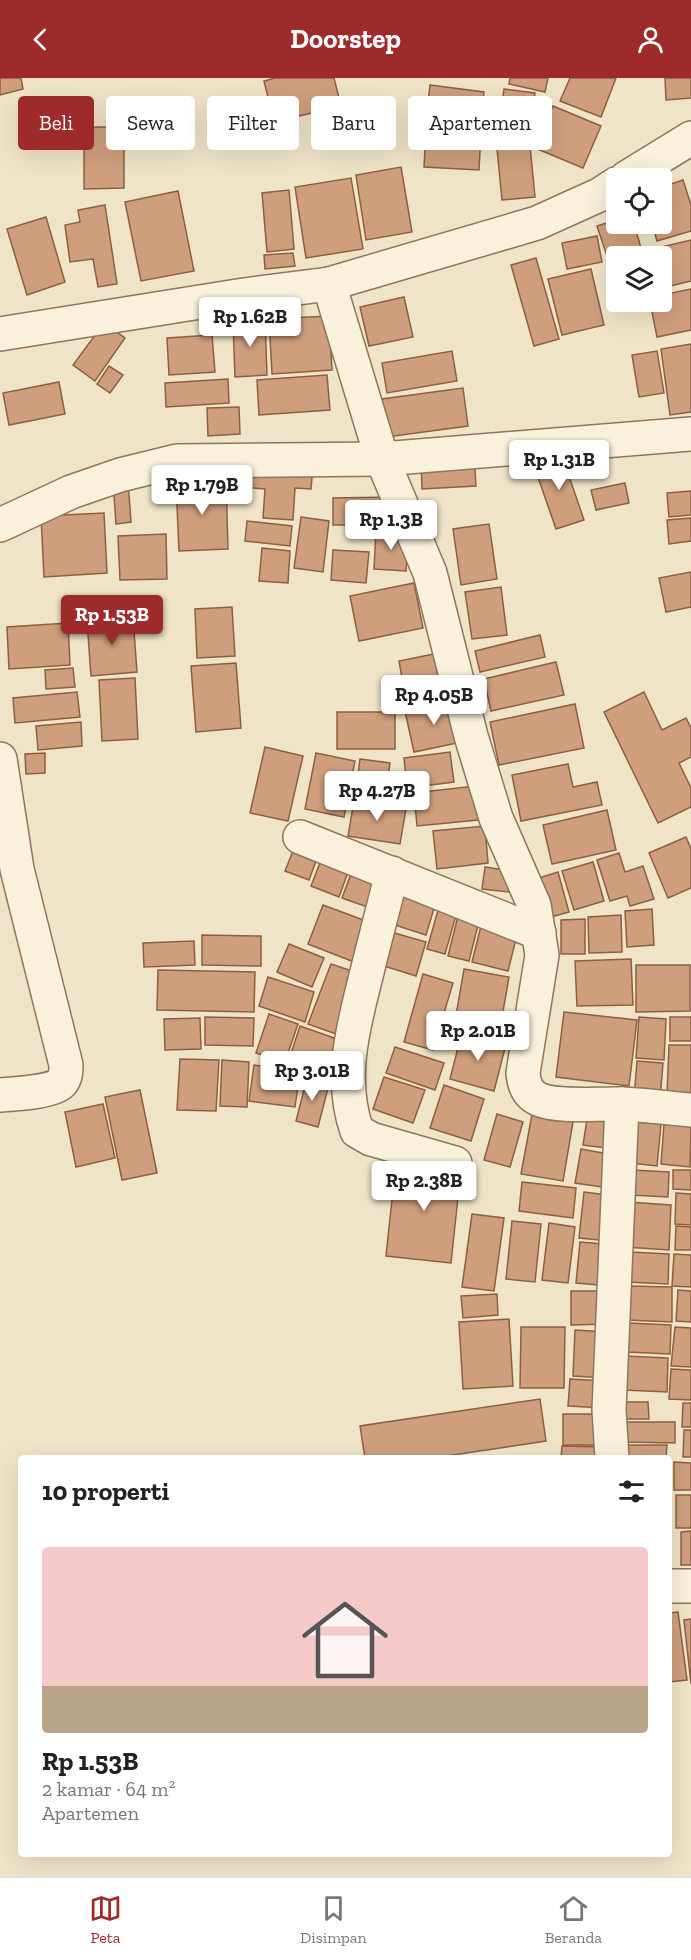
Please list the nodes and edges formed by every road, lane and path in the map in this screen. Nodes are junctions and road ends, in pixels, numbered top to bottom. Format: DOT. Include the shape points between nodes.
graph roads {
  1 [pos="691,138"];
  2 [pos="642,168"];
  3 [pos="606,190"];
  4 [pos="328,284"];
  5 [pos="0,334"];
  6 [pos="691,434"];
  7 [pos="382,459"];
  8 [pos="0,525"];
  9 [pos="0,759"];
  10 [pos="300,837"];
  11 [pos="392,873"];
  12 [pos="539,933"];
  13 [pos="0,1095"];
  14 [pos="622,1104"];
  15 [pos="691,1110"];
  16 [pos="455,1162"];
  17 [pos="612,1455"];
  18 [pos="672,1586"];
  19 [pos="691,1586"];
  1 -- 2 [label="street"];
  3 -- 4 [label="street" via="537,223"];
  4 -- 5 [label="street"];
  4 -- 7 [label="street"];
  6 -- 7 [label="street"];
  7 -- 8 [label="street" via="177,461 81,489"];
  7 -- 12 [label="street" via="430,573 471,736 496,818 534,905"];
  9 -- 13 [label="street" via="17,869 66,1065 62,1082 54,1088"];
  10 -- 11 [label="street"];
  11 -- 12 [label="street"];
  11 -- 16 [label="street" via="352,1030 348,1061 352,1116 357,1131 372,1139"];
  12 -- 14 [label="street" via="542,956 524,1083 537,1099 550,1103"];
  14 -- 15 [label="street"];
  14 -- 17 [label="street" via="609,1410"];
  18 -- 19 [label="street"];
}
